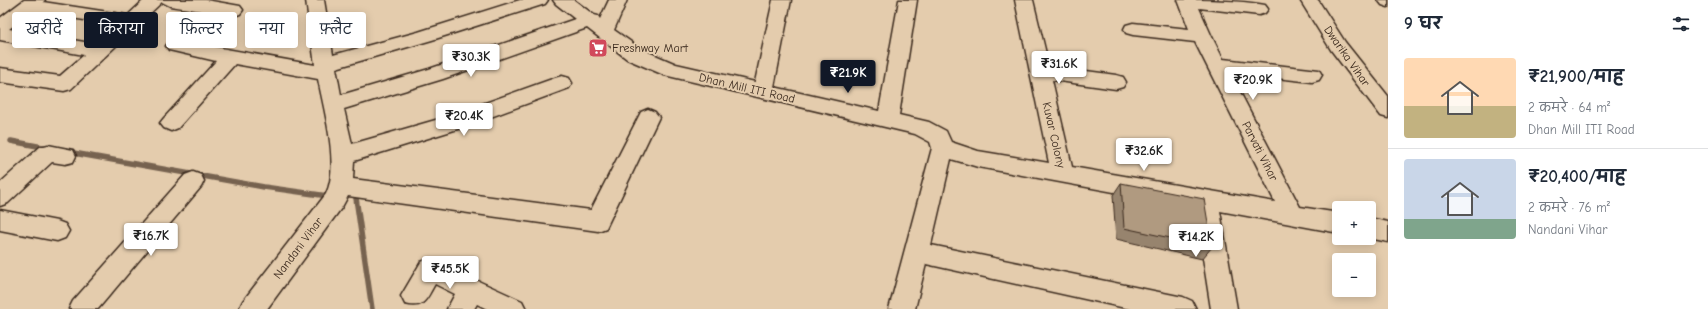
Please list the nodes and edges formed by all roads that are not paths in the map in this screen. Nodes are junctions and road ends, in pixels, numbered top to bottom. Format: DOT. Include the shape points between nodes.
graph roads {
  1 [pos="155,0"];
  2 [pos="170,0"];
  3 [pos="315,0"];
  4 [pos="539,0"];
  5 [pos="562,0"];
  6 [pos="618,0"];
  7 [pos="782,0"];
  8 [pos="908,0"];
  9 [pos="1024,0"];
  10 [pos="1309,0"];
  11 [pos="1187,1"];
  12 [pos="32,3"];
  13 [pos="1259,9"];
  14 [pos="234,10"];
  15 [pos="84,12"];
  16 [pos="142,12"];
  17 [pos="598,25"];
  18 [pos="0,27"];
  19 [pos="1134,29"];
  20 [pos="0,34"];
  21 [pos="1202,37"];
  22 [pos="103,48"];
  23 [pos="186,48"];
  24 [pos="100,51"];
  25 [pos="231,57"];
  26 [pos="1216,65"];
  27 [pos="329,66"];
  28 [pos="1040,72"];
  29 [pos="0,75"];
  30 [pos="1312,75"];
  31 [pos="1116,82"];
  32 [pos="562,83"];
  33 [pos="763,92"];
  34 [pos="336,104"];
  35 [pos="1388,111"];
  36 [pos="648,117"];
  37 [pos="888,120"];
  38 [pos="171,123"];
  39 [pos="943,148"];
  40 [pos="347,154"];
  41 [pos="65,156"];
  42 [pos="1063,175"];
  43 [pos="193,181"];
  44 [pos="350,186"];
  45 [pos="0,197"];
  46 [pos="1206,200"];
  47 [pos="1294,215"];
  48 [pos="0,220"];
  49 [pos="1332,222"];
  50 [pos="1376,229"];
  51 [pos="57,231"];
  52 [pos="1388,232"];
  53 [pos="916,252"];
  54 [pos="414,296"];
  55 [pos="466,300"];
  56 [pos="82,309"];
  57 [pos="252,309"];
  58 [pos="513,309"];
  59 [pos="902,309"];
  60 [pos="1183,309"];
  61 [pos="1224,309"];
  1 -- 16 [label="street"];
  2 -- 14 [label="street"];
  3 -- 27 [label="street"];
  4 -- 27 [label="street"];
  5 -- 17 [label="street, Dhan Mill ITI Road"];
  6 -- 17 [label="street"];
  7 -- 33 [label="street"];
  8 -- 37 [label="street"];
  9 -- 28 [label="street, Kuvar Colony"];
  10 -- 35 [label="street, Dwarika Vihar" via="1338,46"];
  11 -- 13 [label="street"];
  11 -- 21 [label="street, Parvati Vihar"];
  12 -- 15 [label="street"];
  12 -- 18 [label="street"];
  17 -- 33 [label="street, Dhan Mill ITI Road" via="634,54 671,70"];
  17 -- 34 [label="street"];
  19 -- 21 [label="street"];
  20 -- 24 [label="street"];
  21 -- 26 [label="street, Parvati Vihar"];
  22 -- 24 [label="street"];
  23 -- 25 [label="street"];
  24 -- 29 [label="street" via="64,84"];
  25 -- 27 [label="street"];
  25 -- 38 [label="street"];
  26 -- 30 [label="street"];
  26 -- 47 [label="street, Parvati Vihar"];
  27 -- 34 [label="street"];
  28 -- 31 [label="street"];
  28 -- 42 [label="street, Kuvar Colony"];
  32 -- 40 [label="street" via="456,122"];
  33 -- 37 [label="street, Dhan Mill ITI Road"];
  34 -- 40 [label="street"];
  36 -- 44 [label="street" via="598,222"];
  37 -- 39 [label="street, Dhan Mill ITI Road" via="921,128 938,137"];
  39 -- 42 [label="street" via="978,159"];
  39 -- 53 [label="street"];
  40 -- 44 [label="street"];
  41 -- 45 [label="street" via="48,153"];
  42 -- 46 [label="street"];
  43 -- 56 [label="street"];
  44 -- 57 [label="street, Nandani Vihar" via="334,200"];
  46 -- 47 [label="street"];
  46 -- 61 [label="street"];
  47 -- 49 [label="street"];
  48 -- 51 [label="street"];
  50 -- 52 [label="street"];
  53 -- 59 [label="street"];
  53 -- 60 [label="street"];
  54 -- 55 [label="street" via="430,270"];
  55 -- 58 [label="street"];
}
